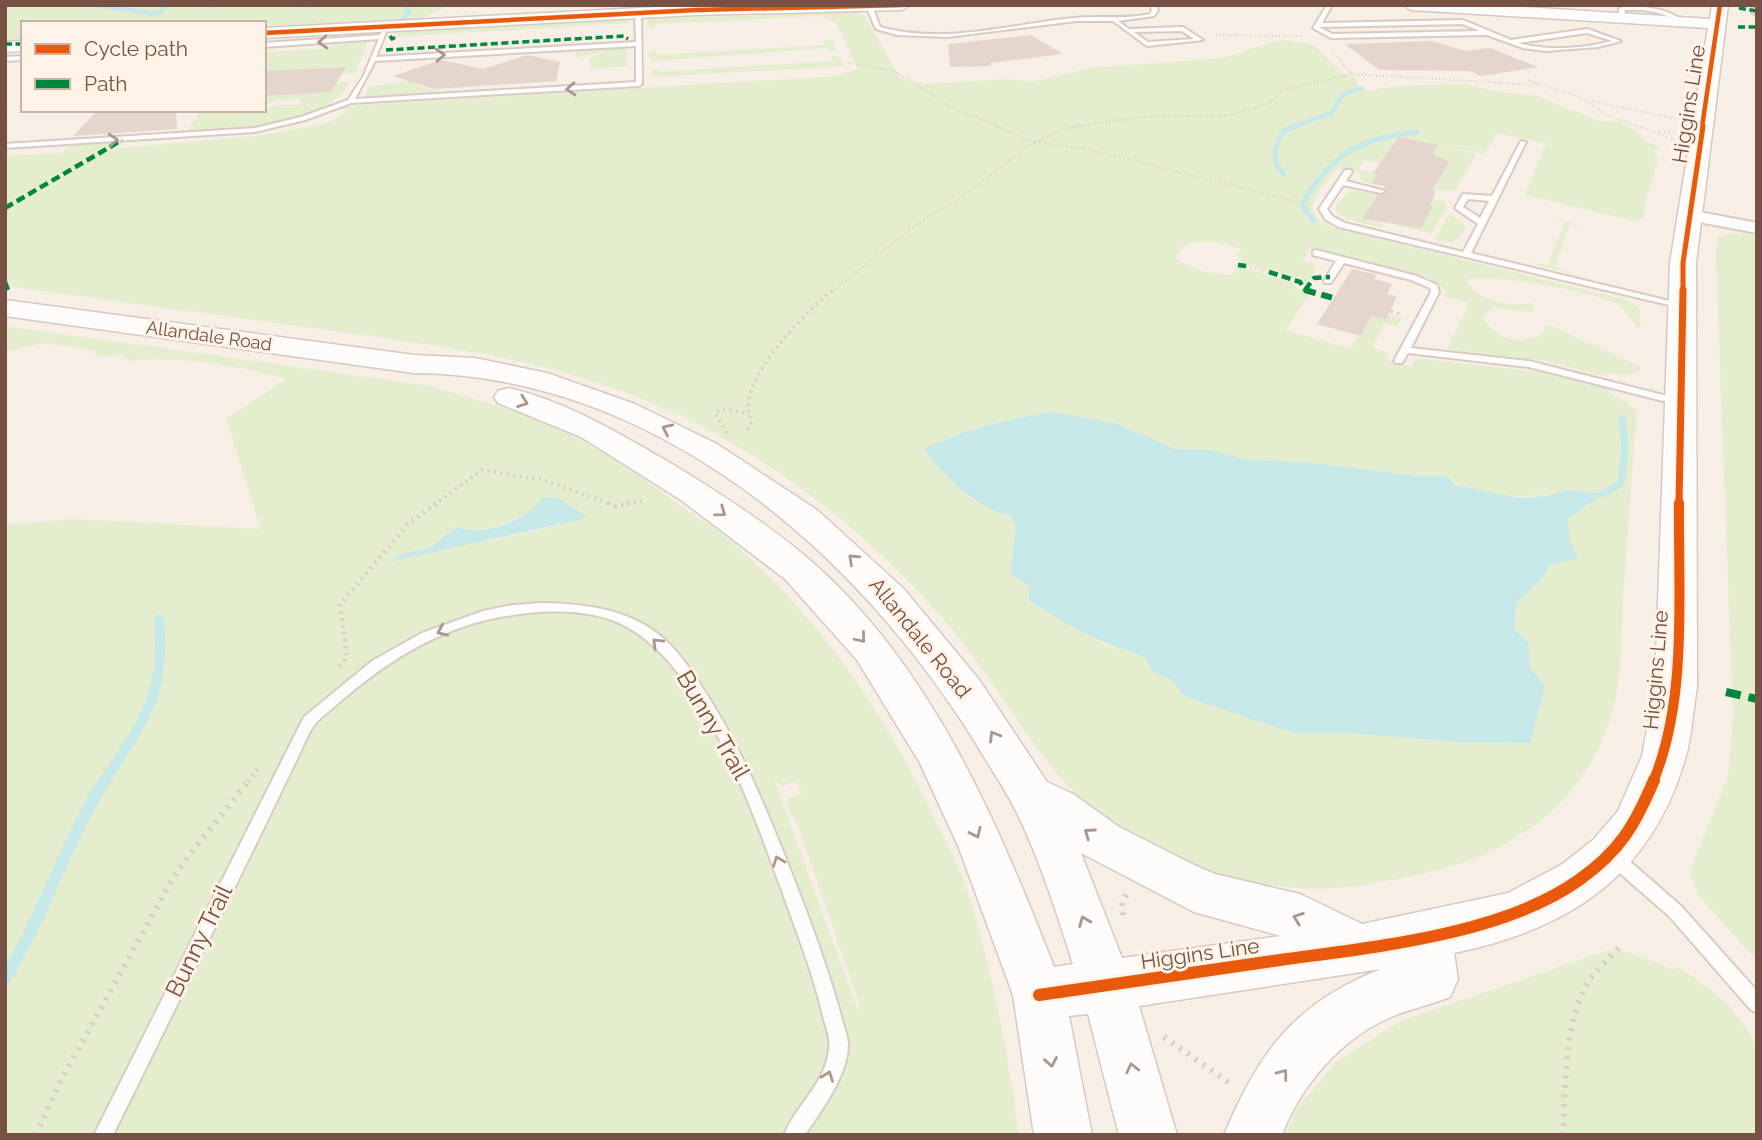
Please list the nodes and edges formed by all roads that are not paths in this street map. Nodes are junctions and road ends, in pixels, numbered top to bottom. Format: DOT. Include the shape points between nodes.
graph roads {
  1 [pos="902,5"];
  2 [pos="1153,5"];
  3 [pos="1330,5"];
  4 [pos="1411,5"];
  5 [pos="869,6"];
  6 [pos="696,8"];
  7 [pos="638,13"];
  8 [pos="1719,15"];
  9 [pos="1115,22"];
  10 [pos="1318,25"];
  11 [pos="1129,31"];
  12 [pos="385,32"];
  13 [pos="266,33"];
  14 [pos="1488,33"];
  15 [pos="1510,42"];
  16 [pos="637,44"];
  17 [pos="266,45"];
  18 [pos="372,59"];
  19 [pos="350,100"];
  20 [pos="65,132"];
  21 [pos="1524,142"];
  22 [pos="45,144"];
  23 [pos="5,146"];
  24 [pos="1348,173"];
  25 [pos="1341,182"];
  26 [pos="1381,191"];
  27 [pos="1494,199"];
  28 [pos="1689,215"];
  29 [pos="1482,223"];
  30 [pos="1757,228"];
  31 [pos="1316,253"];
  32 [pos="1466,255"];
  33 [pos="1341,260"];
  34 [pos="1328,281"];
  35 [pos="5,307"];
  36 [pos="1683,307"];
  37 [pos="1404,350"];
  38 [pos="1399,361"];
  39 [pos="414,364"];
  40 [pos="1681,402"];
  41 [pos="1030,794"];
  42 [pos="1610,855"];
  43 [pos="1427,937"];
  44 [pos="1359,948"];
  45 [pos="1108,985"];
  46 [pos="1039,995"];
  47 [pos="1757,1004"];
  48 [pos="103,1135"];
  49 [pos="793,1135"];
  50 [pos="1063,1135"];
  51 [pos="1148,1135"];
  52 [pos="1253,1135"];
  1 -- 5 [label="street"];
  2 -- 9 [label="lane" via="1152,15"];
  3 -- 10 [label="lane"];
  4 -- 8 [label="street" via="1680,21"];
  5 -- 6 [label="street"];
  5 -- 9 [label="lane" via="878,28 905,34 968,33 1090,18"];
  6 -- 7 [label="street"];
  7 -- 12 [label="street" via="454,19"];
  7 -- 16 [label="lane"];
  8 -- 28 [label="street, Higgins Line"];
  9 -- 11 [label="lane"];
  10 -- 14 [label="lane" via="1466,22"];
  10 -- 14 [label="lane" via="1321,34 1338,37"];
  11 -- 11 [label="lane" via="1151,44 1200,40 1176,28"];
  12 -- 13 [label="street"];
  12 -- 17 [label="lane, one-way"];
  12 -- 18 [label="lane"];
  14 -- 15 [label="lane"];
  15 -- 15 [label="lane" via="1552,52 1618,41 1585,31"];
  18 -- 16 [label="lane, one-way"];
  16 -- 19 [label="lane, one-way" via="639,84"];
  18 -- 19 [label="lane"];
  22 -- 19 [label="lane, one-way" via="255,130 303,119"];
  20 -- 22 [label="lane"];
  21 -- 27 [label="lane"];
  22 -- 23 [label="lane"];
  24 -- 25 [label="lane"];
  25 -- 26 [label="lane"];
  25 -- 32 [label="lane" via="1323,209 1329,218"];
  27 -- 29 [label="lane"];
  27 -- 29 [label="lane" via="1466,195 1459,208"];
  28 -- 30 [label="street"];
  28 -- 36 [label="street, Higgins Line"];
  29 -- 32 [label="lane"];
  31 -- 33 [label="lane"];
  32 -- 36 [label="lane"];
  33 -- 34 [label="lane"];
  33 -- 37 [label="lane" via="1434,287"];
  35 -- 39 [label="street, Allandale Road"];
  36 -- 40 [label="street, Higgins Line"];
  37 -- 38 [label="lane"];
  37 -- 40 [label="lane" via="1529,364"];
  41 -- 39 [label="street, Allandale Road, one-way" via="981,713 901,607 854,559 752,478 687,439 596,400 513,375 451,363"];
  39 -- 46 [label="street, Allandale Road, one-way" via="431,377 556,414 620,445 798,569 871,649 939,754 983,848"];
  40 -- 42 [label="street, Higgins Line" via="1679,618 1672,720 1664,757 1635,824"];
  44 -- 41 [label="street, one-way" via="1300,917 1211,896 1177,881 1102,842 1058,808"];
  45 -- 41 [label="street, Allandale Road, one-way"];
  42 -- 43 [label="street, Higgins Line" via="1578,881 1520,912"];
  42 -- 47 [label="lane" via="1665,902"];
  43 -- 44 [label="street, Higgins Line"];
  52 -- 43 [label="street, one-way" via="1277,1082 1335,1020 1368,1000 1432,979"];
  44 -- 45 [label="street, Higgins Line"];
  45 -- 46 [label="street, Higgins Line"];
  51 -- 45 [label="street, Allandale Road, one-way"];
  46 -- 50 [label="street, Allandale Road, one-way"];
  49 -- 48 [label="lane, Bunny Trail, one-way" via="825,1086 839,1047 824,977 748,783 707,706 675,660 632,622 575,608 519,608 459,623 400,649 309,720"];
}
